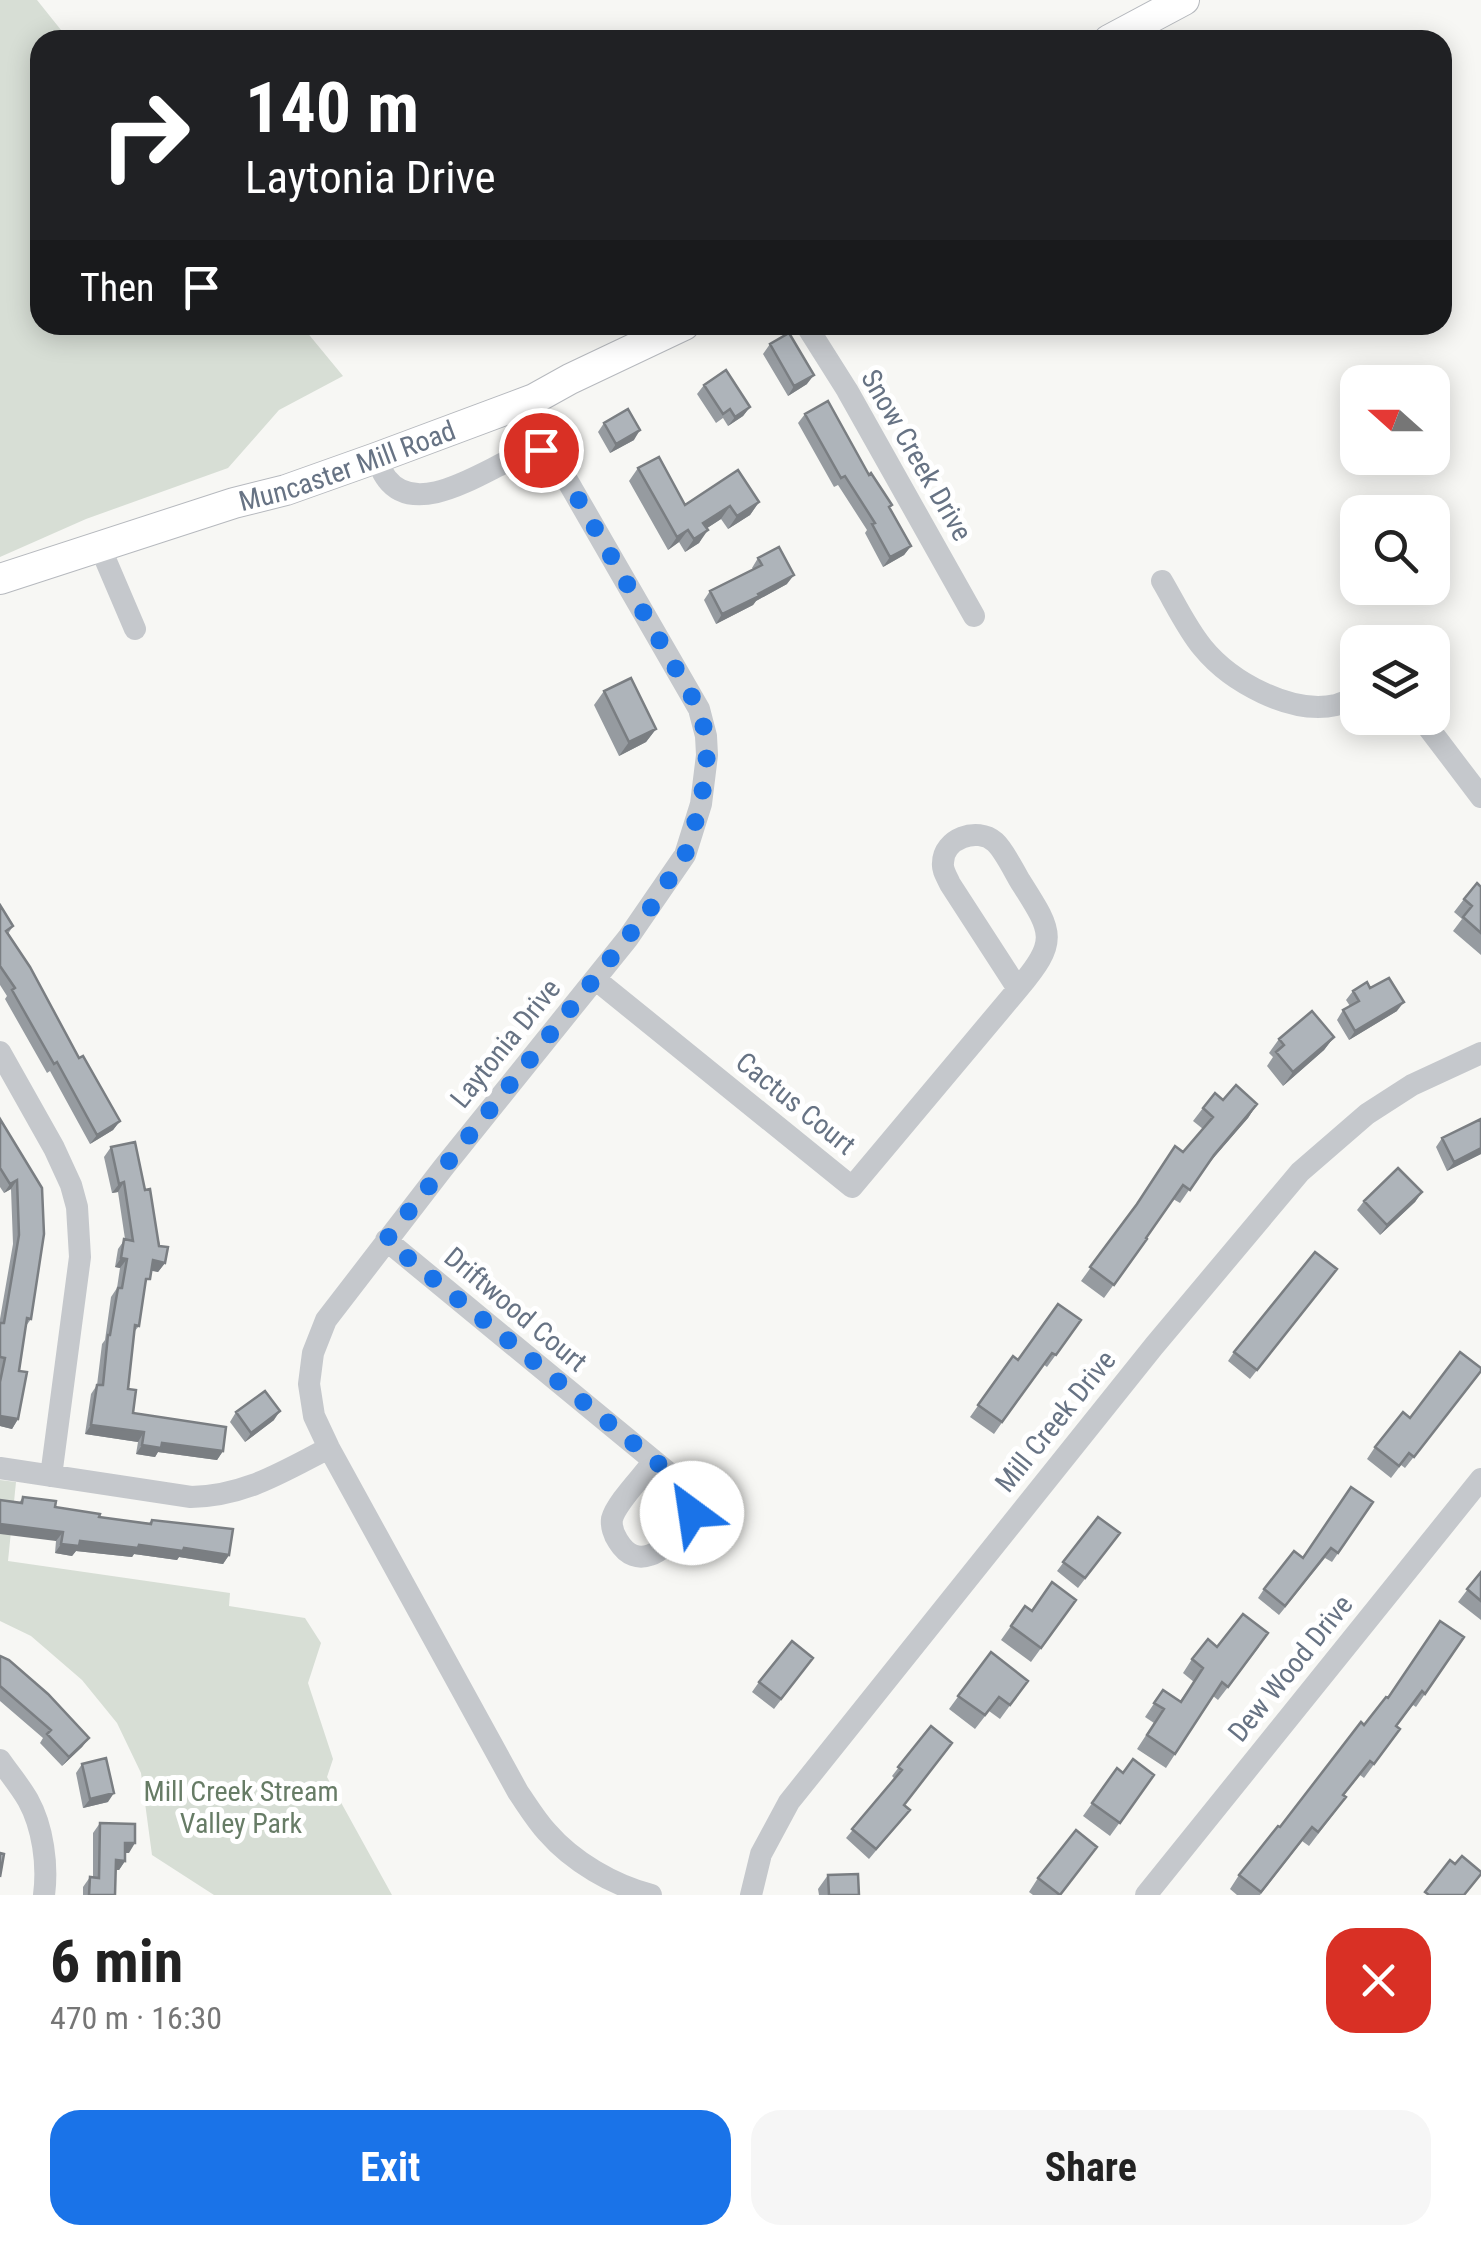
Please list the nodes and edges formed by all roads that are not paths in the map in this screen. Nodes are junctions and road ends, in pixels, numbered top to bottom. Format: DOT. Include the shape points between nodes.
graph roads {
  1 [pos="1184,0"];
  2 [pos="1128,30"];
  3 [pos="663,335"];
  4 [pos="812,335"];
  5 [pos="376,458"];
  6 [pos="100,546"];
  7 [pos="0,579"];
  8 [pos="1162,581"];
  9 [pos="974,616"];
  10 [pos="136,629"];
  11 [pos="1340,703"];
  12 [pos="1434,735"];
  13 [pos="1481,796"];
  14 [pos="594,978"];
  15 [pos="1018,989"];
  16 [pos="0,1052"];
  17 [pos="1481,1053"];
  18 [pos="386,1240"];
  19 [pos="329,1448"];
  20 [pos="653,1462"];
  21 [pos="0,1468"];
  22 [pos="51,1476"];
  23 [pos="1481,1479"];
  24 [pos="0,1760"];
  25 [pos="44,1895"];
  26 [pos="651,1895"];
  27 [pos="751,1895"];
  28 [pos="1146,1895"];
  1 -- 2 [label="main road"];
  3 -- 5 [label="main road, Muncaster Mill Road" via="534,399"];
  4 -- 9 [label="street, Snow Creek Drive"];
  5 -- 6 [label="main road, Muncaster Mill Road"];
  5 -- 14 [label="street, Laytonia Drive" via="388,481 423,496 525,453 552,454 699,709 707,755 685,855"];
  6 -- 7 [label="main road, Muncaster Mill Road"];
  6 -- 10 [label="street"];
  8 -- 11 [label="street" via="1226,672 1276,700"];
  12 -- 13 [label="street"];
  14 -- 15 [label="street, Cactus Court" via="852,1187"];
  14 -- 18 [label="street, Laytonia Drive"];
  15 -- 15 [label="street, Cactus Court" via="942,866 956,840 976,834 994,841 1046,922 1047,947"];
  16 -- 22 [label="street" via="72,1184 77,1207 80,1257"];
  17 -- 27 [label="street, Mill Creek Drive" via="1366,1114 1300,1172 789,1802 762,1854"];
  18 -- 19 [label="street, Laytonia Drive" via="326,1320 314,1353 314,1416"];
  18 -- 20 [label="street, Driftwood Court"];
  19 -- 22 [label="street" via="256,1485 217,1496"];
  19 -- 26 [label="street, Laytonia Drive" via="546,1832 574,1858"];
  21 -- 22 [label="street"];
  23 -- 28 [label="street, Dew Wood Drive"];
  24 -- 25 [label="street" via="40,1829"];
}
